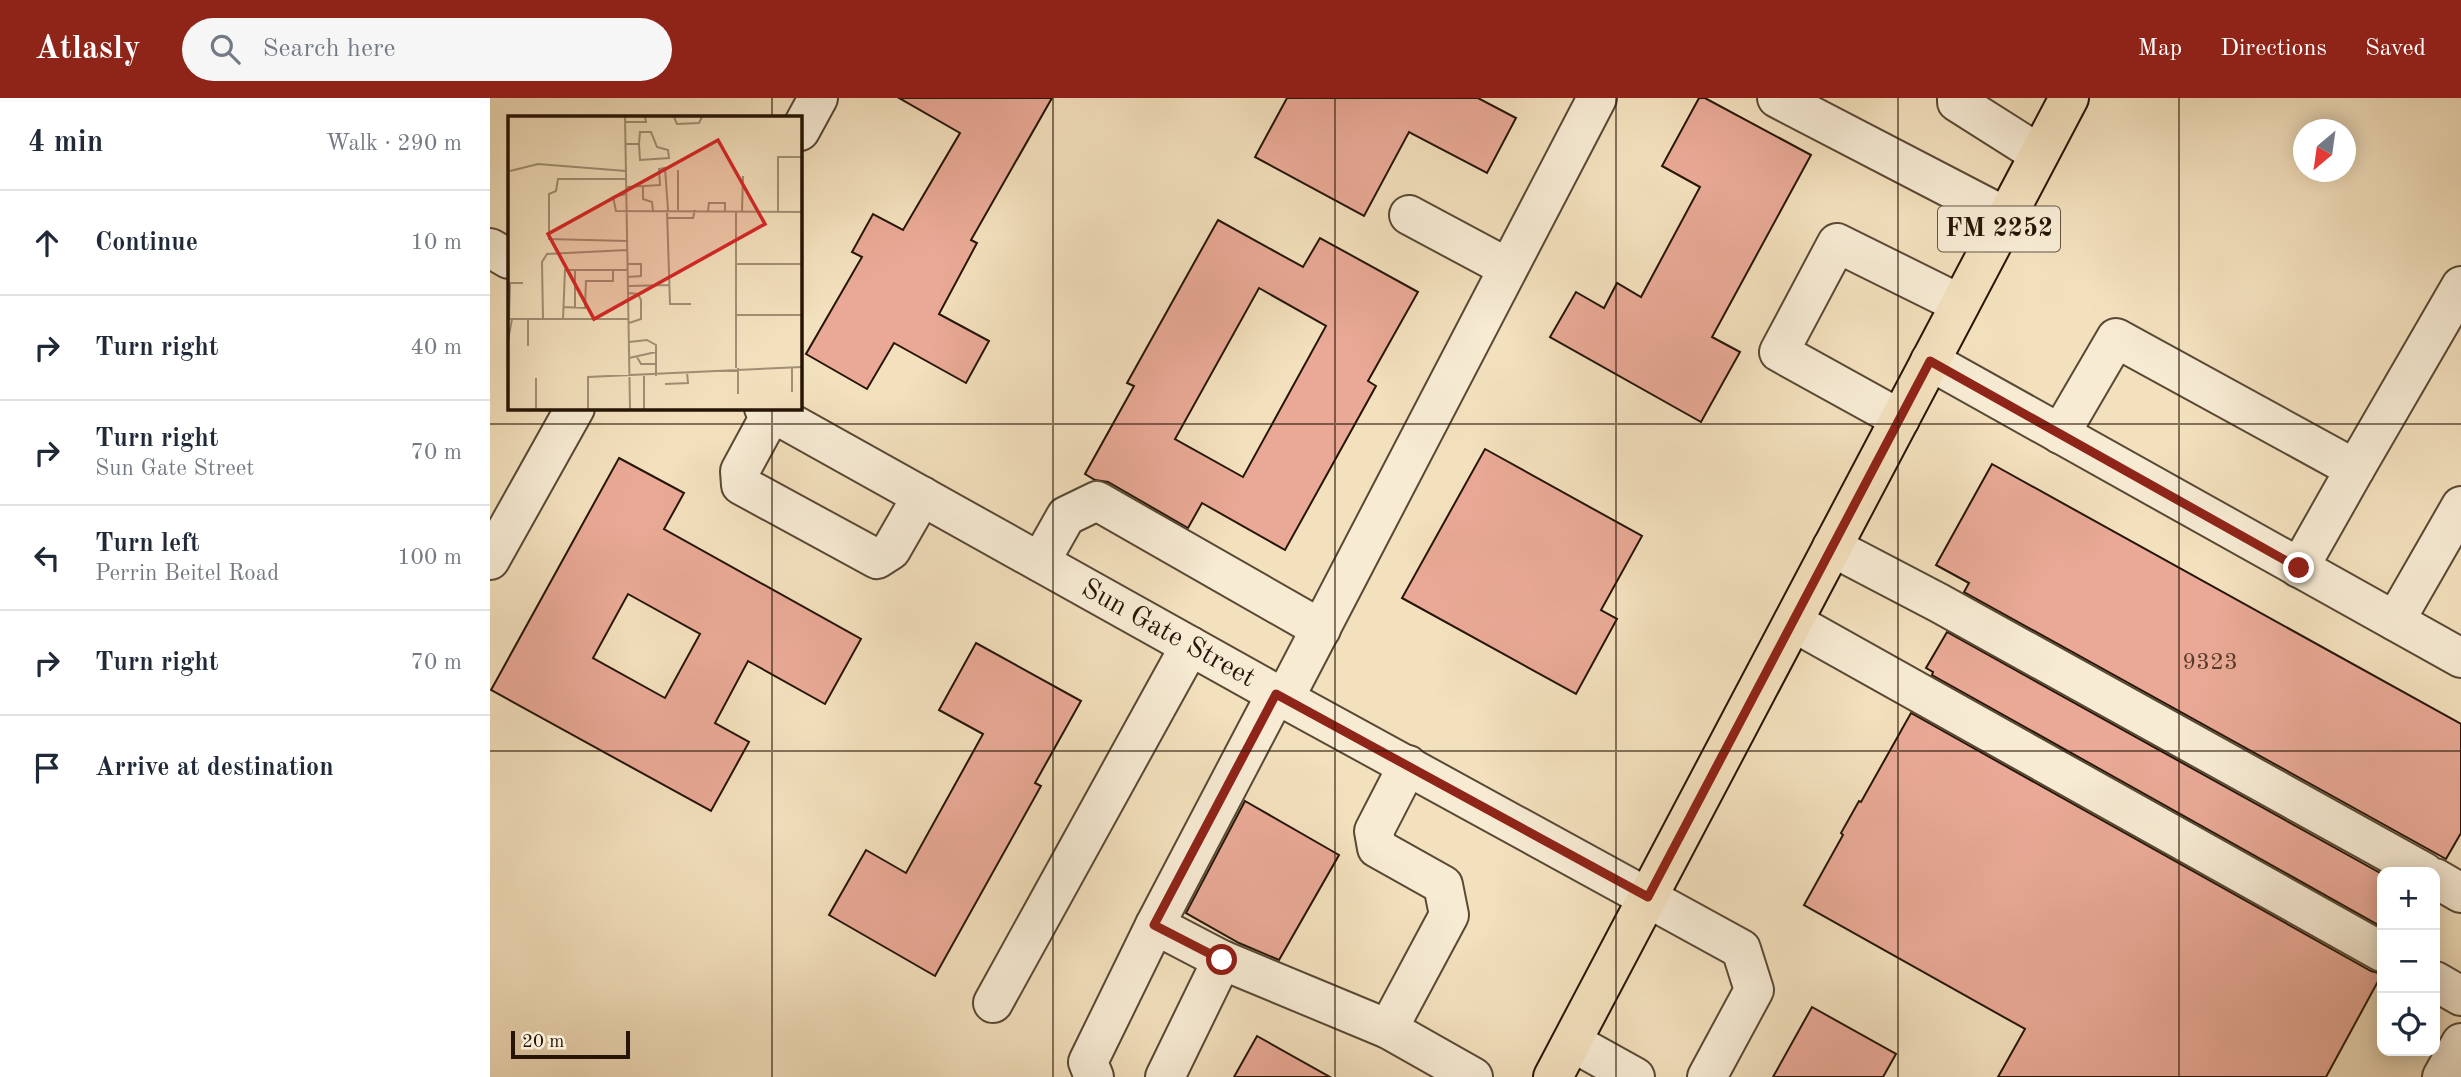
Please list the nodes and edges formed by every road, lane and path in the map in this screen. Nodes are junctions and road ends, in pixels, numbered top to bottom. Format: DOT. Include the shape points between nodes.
graph roads {
  1 [pos="818,98"];
  2 [pos="1597,98"];
  3 [pos="1777,98"];
  4 [pos="1957,98"];
  5 [pos="2069,98"];
  6 [pos="802,127"];
  7 [pos="2039,154"];
  8 [pos="1409,215"];
  9 [pos="2006,217"];
  10 [pos="490,248"];
  11 [pos="508,258"];
  12 [pos="1508,268"];
  13 [pos="2461,286"];
  14 [pos="1960,304"];
  15 [pos="1930,361"];
  16 [pos="574,410"];
  17 [pos="768,410"];
  18 [pos="1900,419"];
  19 [pos="2060,434"];
  20 [pos="2355,470"];
  21 [pos="922,496"];
  22 [pos="2461,506"];
  23 [pos="1832,547"];
  24 [pos="490,560"];
  25 [pos="1040,562"];
  26 [pos="2299,568"];
  27 [pos="2395,621"];
  28 [pos="1793,622"];
  29 [pos="1321,629"];
  30 [pos="1190,646"];
  31 [pos="2461,658"];
  32 [pos="1280,697"];
  33 [pos="1408,765"];
  34 [pos="2415,867"];
  35 [pos="2440,881"];
  36 [pos="2461,893"];
  37 [pos="1648,897"];
  38 [pos="1154,925"];
  39 [pos="2377,949"];
  40 [pos="1222,960"];
  41 [pos="2440,984"];
  42 [pos="2461,996"];
  43 [pos="993,1003"];
  44 [pos="1388,1029"];
  45 [pos="1572,1042"];
  46 [pos="2461,1043"];
  47 [pos="1094,1077"];
  48 [pos="1165,1077"];
  49 [pos="1473,1077"];
  50 [pos="1553,1077"];
  51 [pos="1635,1077"];
  52 [pos="1707,1077"];
  53 [pos="2442,1077"];
  1 -- 6 [label="street"];
  2 -- 12 [label="street"];
  3 -- 9 [label="street"];
  4 -- 7 [label="street"];
  5 -- 7 [label="main road, FM 2252"];
  7 -- 9 [label="main road, FM 2252"];
  8 -- 12 [label="street"];
  9 -- 14 [label="main road, FM 2252"];
  10 -- 11 [label="street"];
  12 -- 29 [label="street"];
  13 -- 20 [label="street"];
  14 -- 15 [label="main road, FM 2252"];
  14 -- 18 [label="street" via="1837,243 1779,352"];
  15 -- 18 [label="main road, FM 2252"];
  15 -- 19 [label="street"];
  16 -- 24 [label="street"];
  17 -- 21 [label="street, Sun Gate Street"];
  17 -- 21 [label="street" via="740,471 741,485 877,559 891,550"];
  18 -- 23 [label="main road, FM 2252"];
  19 -- 20 [label="street" via="2116,338"];
  19 -- 26 [label="street"];
  20 -- 26 [label="street"];
  21 -- 25 [label="street, Sun Gate Street"];
  22 -- 27 [label="street"];
  23 -- 28 [label="main road, FM 2252"];
  23 -- 34 [label="street"];
  25 -- 29 [label="street" via="1066,516 1097,501"];
  25 -- 30 [label="street, Sun Gate Street"];
  26 -- 27 [label="street"];
  27 -- 31 [label="street"];
  28 -- 37 [label="main road, FM 2252"];
  28 -- 39 [label="street"];
  29 -- 32 [label="street"];
  30 -- 32 [label="street, Sun Gate Street"];
  30 -- 43 [label="street"];
  32 -- 33 [label="street, Sun Gate Street"];
  32 -- 38 [label="street"];
  33 -- 37 [label="street, Sun Gate Street"];
  33 -- 44 [label="street" via="1374,831 1377,848 1443,885 1448,915"];
  35 -- 36 [label="street"];
  37 -- 45 [label="main road, FM 2252"];
  37 -- 52 [label="street, Sun Gate Street" via="1741,949 1754,990"];
  38 -- 40 [label="street"];
  38 -- 47 [label="street" via="1088,1062"];
  40 -- 44 [label="street"];
  40 -- 48 [label="street"];
  41 -- 42 [label="street"];
  44 -- 49 [label="street"];
  45 -- 50 [label="main road, FM 2252"];
  45 -- 51 [label="street"];
  46 -- 53 [label="street"];
}
